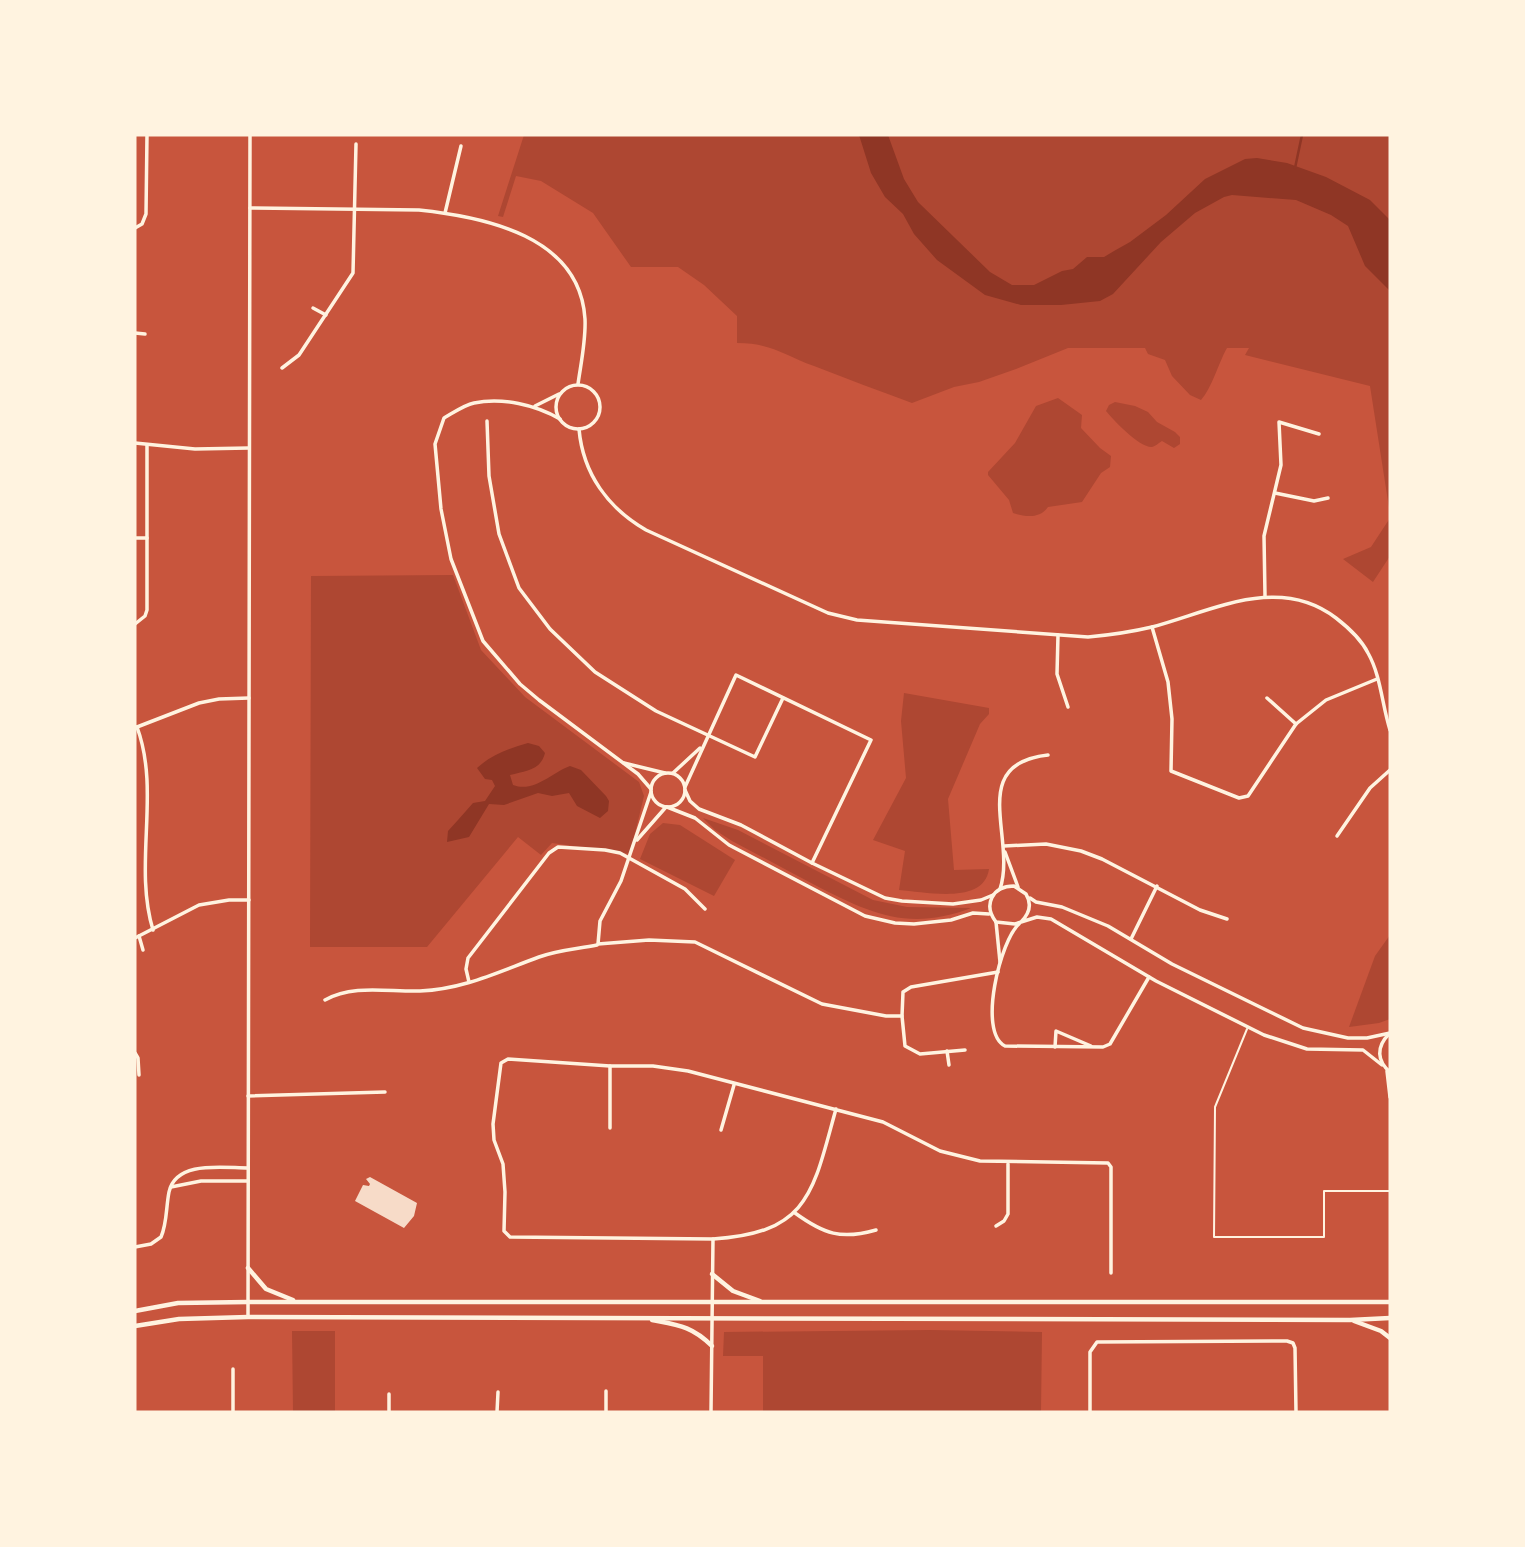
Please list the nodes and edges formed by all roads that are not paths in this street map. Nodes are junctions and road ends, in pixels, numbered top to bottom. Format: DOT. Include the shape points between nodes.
graph roads {
  1 [pos="146,135"];
  2 [pos="250,135"];
  3 [pos="356,144"];
  4 [pos="461,146"];
  5 [pos="250,208"];
  6 [pos="355,211"];
  7 [pos="445,213"];
  8 [pos="135,228"];
  9 [pos="313,308"];
  10 [pos="326,314"];
  11 [pos="135,333"];
  12 [pos="145,334"];
  13 [pos="282,368"];
  14 [pos="578,384"];
  15 [pos="559,394"];
  16 [pos="533,406"];
  17 [pos="560,419"];
  18 [pos="487,421"];
  19 [pos="579,429"];
  20 [pos="1319,434"];
  21 [pos="135,443"];
  22 [pos="147,445"];
  23 [pos="249,448"];
  24 [pos="1275,493"];
  25 [pos="1328,498"];
  26 [pos="135,538"];
  27 [pos="147,538"];
  28 [pos="1265,596"];
  29 [pos="135,624"];
  30 [pos="1152,627"];
  31 [pos="1058,635"];
  32 [pos="1377,678"];
  33 [pos="249,698"];
  34 [pos="783,698"];
  35 [pos="1267,698"];
  36 [pos="1068,707"];
  37 [pos="1296,724"];
  38 [pos="136,727"];
  39 [pos="1390,730"];
  40 [pos="707,736"];
  41 [pos="704,743"];
  42 [pos="1048,755"];
  43 [pos="624,763"];
  44 [pos="1390,770"];
  45 [pos="667,773"];
  46 [pos="673,774"];
  47 [pos="685,789"];
  48 [pos="651,790"];
  49 [pos="666,807"];
  50 [pos="1337,836"];
  51 [pos="636,841"];
  52 [pos="1004,846"];
  53 [pos="629,856"];
  54 [pos="812,863"];
  55 [pos="1157,886"];
  56 [pos="1018,888"];
  57 [pos="999,890"];
  58 [pos="1026,894"];
  59 [pos="248,900"];
  60 [pos="705,909"];
  61 [pos="991,915"];
  62 [pos="1227,919"];
  63 [pos="996,922"];
  64 [pos="1021,922"];
  65 [pos="153,930"];
  66 [pos="137,937"];
  67 [pos="1131,939"];
  68 [pos="598,944"];
  69 [pos="143,950"];
  70 [pos="1001,964"];
  71 [pos="998,972"];
  72 [pos="1149,977"];
  73 [pos="469,982"];
  74 [pos="325,1000"];
  75 [pos="902,1016"];
  76 [pos="1248,1027"];
  77 [pos="1390,1033"];
  78 [pos="1055,1047"];
  79 [pos="1092,1047"];
  80 [pos="965,1050"];
  81 [pos="947,1051"];
  82 [pos="135,1053"];
  83 [pos="948,1065"];
  84 [pos="1382,1065"];
  85 [pos="610,1066"];
  86 [pos="1389,1072"];
  87 [pos="139,1075"];
  88 [pos="734,1084"];
  89 [pos="385,1092"];
  90 [pos="248,1096"];
  91 [pos="1390,1097"];
  92 [pos="836,1109"];
  93 [pos="610,1128"];
  94 [pos="721,1130"];
  95 [pos="1008,1163"];
  96 [pos="248,1168"];
  97 [pos="248,1181"];
  98 [pos="171,1187"];
  99 [pos="1390,1191"];
  100 [pos="795,1213"];
  101 [pos="996,1226"];
  102 [pos="876,1230"];
  103 [pos="713,1239"];
  104 [pos="135,1247"];
  105 [pos="248,1268"];
  106 [pos="1111,1273"];
  107 [pos="712,1274"];
  108 [pos="248,1302"];
  109 [pos="301,1302"];
  110 [pos="712,1302"];
  111 [pos="764,1302"];
  112 [pos="1390,1302"];
  113 [pos="135,1311"];
  114 [pos="248,1317"];
  115 [pos="640,1318"];
  116 [pos="712,1318"];
  117 [pos="1390,1318"];
  118 [pos="1350,1320"];
  119 [pos="135,1326"];
  120 [pos="1390,1338"];
  121 [pos="712,1346"];
  122 [pos="233,1369"];
  123 [pos="606,1391"];
  124 [pos="498,1392"];
  125 [pos="390,1394"];
  126 [pos="233,1412"];
  127 [pos="390,1412"];
  128 [pos="497,1412"];
  129 [pos="606,1412"];
  130 [pos="711,1412"];
  131 [pos="1090,1412"];
  132 [pos="1296,1412"];
  1 -- 8 [label="street" via="146,214"];
  2 -- 5 [label="street"];
  3 -- 6 [label="street"];
  4 -- 7 [label="street"];
  5 -- 6 [label="street"];
  5 -- 23 [label="street"];
  6 -- 7 [label="street"];
  6 -- 10 [label="street" via="353,273"];
  7 -- 14 [label="street" via="535,240 560,260 577,286 585,318"];
  9 -- 10 [label="street"];
  10 -- 13 [label="street" via="299,355"];
  11 -- 12 [label="street"];
  14 -- 15 [label="street"];
  14 -- 19 [label="street" via="593,389 601,401 595,422"];
  15 -- 16 [label="street"];
  15 -- 17 [label="street" via="555,408"];
  16 -- 17 [label="street"];
  16 -- 43 [label="street" via="472,403 444,418 435,444 440,509 451,559 475,623 491,651 539,700"];
  17 -- 19 [label="street"];
  18 -- 40 [label="street" via="489,475 499,534 519,588 550,629 595,672 656,711"];
  19 -- 31 [label="street" via="589,469 603,495 626,519 828,613 858,620"];
  20 -- 24 [label="street" via="1279,422 1281,466"];
  21 -- 22 [label="street"];
  22 -- 23 [label="street"];
  22 -- 27 [label="street"];
  23 -- 33 [label="street"];
  24 -- 25 [label="street" via="1314,501"];
  24 -- 28 [label="street" via="1264,536"];
  26 -- 27 [label="street"];
  27 -- 29 [label="street" via="146,613"];
  28 -- 30 [label="street"];
  28 -- 32 [label="street" via="1308,602 1328,611 1360,640"];
  30 -- 31 [label="street" via="1088,637"];
  30 -- 37 [label="street" via="1168,682 1171,771 1239,798 1248,796"];
  31 -- 36 [label="street" via="1057,674"];
  32 -- 37 [label="street" via="1326,700"];
  32 -- 39 [label="street"];
  33 -- 38 [label="street" via="199,703"];
  33 -- 59 [label="street"];
  34 -- 40 [label="street" via="755,757"];
  34 -- 40 [label="street" via="736,675"];
  34 -- 54 [label="street" via="871,740"];
  35 -- 37 [label="street"];
  38 -- 65 [label="street" via="147,766 146,890"];
  40 -- 41 [label="street"];
  41 -- 46 [label="street"];
  41 -- 47 [label="street"];
  42 -- 52 [label="street" via="1021,760 1001,785"];
  43 -- 45 [label="street"];
  43 -- 48 [label="street"];
  44 -- 50 [label="street" via="1370,788"];
  45 -- 46 [label="street"];
  45 -- 48 [label="street" via="656,778"];
  46 -- 47 [label="street"];
  47 -- 49 [label="street" via="680,803"];
  47 -- 54 [label="street" via="699,808"];
  48 -- 49 [label="street" via="654,800"];
  48 -- 51 [label="street"];
  49 -- 51 [label="street"];
  49 -- 61 [label="street" via="695,818 729,845 865,916 914,924 973,913"];
  51 -- 53 [label="street"];
  52 -- 55 [label="street" via="1063,846"];
  52 -- 56 [label="street"];
  52 -- 57 [label="street"];
  53 -- 60 [label="street" via="685,889"];
  53 -- 68 [label="street" via="600,920"];
  53 -- 73 [label="street" via="604,850 553,849 468,958"];
  54 -- 57 [label="street" via="872,893 902,901 969,903"];
  55 -- 62 [label="street"];
  55 -- 67 [label="street"];
  56 -- 57 [label="street"];
  56 -- 58 [label="street"];
  57 -- 61 [label="street" via="990,901"];
  58 -- 64 [label="street" via="1029,912"];
  58 -- 67 [label="street" via="1036,902 1084,915"];
  59 -- 65 [label="street" via="199,905"];
  59 -- 90 [label="street"];
  61 -- 63 [label="street"];
  63 -- 64 [label="street"];
  63 -- 70 [label="street"];
  64 -- 70 [label="street" via="1011,930"];
  64 -- 72 [label="street" via="1051,919"];
  65 -- 66 [label="street"];
  66 -- 69 [label="street"];
  67 -- 77 [label="street" via="1303,1028 1348,1038"];
  68 -- 73 [label="street" via="559,950"];
  68 -- 75 [label="street" via="695,943 822,1004"];
  70 -- 71 [label="street"];
  71 -- 75 [label="street" via="911,987 903,992"];
  71 -- 78 [label="street" via="991,1016 1000,1044"];
  72 -- 76 [label="street"];
  72 -- 79 [label="street" via="1110,1044"];
  73 -- 74 [label="street" via="420,991 342,992"];
  75 -- 81 [label="street" via="905,1046 920,1054"];
  76 -- 84 [label="street" via="1307,1049 1363,1050"];
  76 -- 99 [label="lane" via="1214,1107 1214,1237 1324,1237 1324,1191"];
  77 -- 84 [label="street" via="1379,1051"];
  78 -- 79 [label="street"];
  78 -- 79 [label="street" via="1056,1031"];
  80 -- 81 [label="street"];
  81 -- 83 [label="street"];
  82 -- 87 [label="street"];
  84 -- 86 [label="street"];
  85 -- 88 [label="street" via="653,1066"];
  85 -- 93 [label="street"];
  85 -- 103 [label="street" via="501,1063 493,1124 503,1164 504,1231 510,1237"];
  86 -- 91 [label="street"];
  88 -- 92 [label="street"];
  88 -- 94 [label="street"];
  89 -- 90 [label="street"];
  90 -- 96 [label="street"];
  92 -- 95 [label="street" via="883,1122 940,1151"];
  92 -- 100 [label="street" via="818,1175"];
  95 -- 101 [label="street" via="1008,1214"];
  95 -- 106 [label="street" via="1110,1165"];
  96 -- 97 [label="street"];
  96 -- 98 [label="street" via="190,1170 178,1176"];
  97 -- 98 [label="street" via="201,1181"];
  97 -- 105 [label="street"];
  98 -- 104 [label="street" via="161,1237"];
  100 -- 102 [label="street" via="814,1227 844,1237"];
  100 -- 103 [label="street" via="769,1230"];
  103 -- 107 [label="street"];
  105 -- 108 [label="street"];
  105 -- 109 [label="main road" via="265,1289"];
  107 -- 110 [label="street"];
  107 -- 111 [label="main road" via="733,1291"];
  108 -- 109 [label="main road"];
  108 -- 113 [label="main road" via="178,1303"];
  108 -- 114 [label="street"];
  109 -- 110 [label="main road"];
  110 -- 111 [label="main road"];
  110 -- 116 [label="street"];
  111 -- 112 [label="main road"];
  114 -- 115 [label="main road"];
  114 -- 119 [label="main road" via="178,1319"];
  115 -- 116 [label="main road"];
  115 -- 121 [label="main road" via="696,1331"];
  116 -- 118 [label="main road"];
  116 -- 121 [label="street"];
  117 -- 118 [label="main road"];
  118 -- 120 [label="main road"];
  121 -- 130 [label="street"];
  122 -- 126 [label="street"];
  123 -- 129 [label="street"];
  124 -- 128 [label="street"];
  125 -- 127 [label="street"];
  131 -- 132 [label="street" via="1090,1352 1097,1342 1274,1341 1290,1342 1296,1348"];
}
